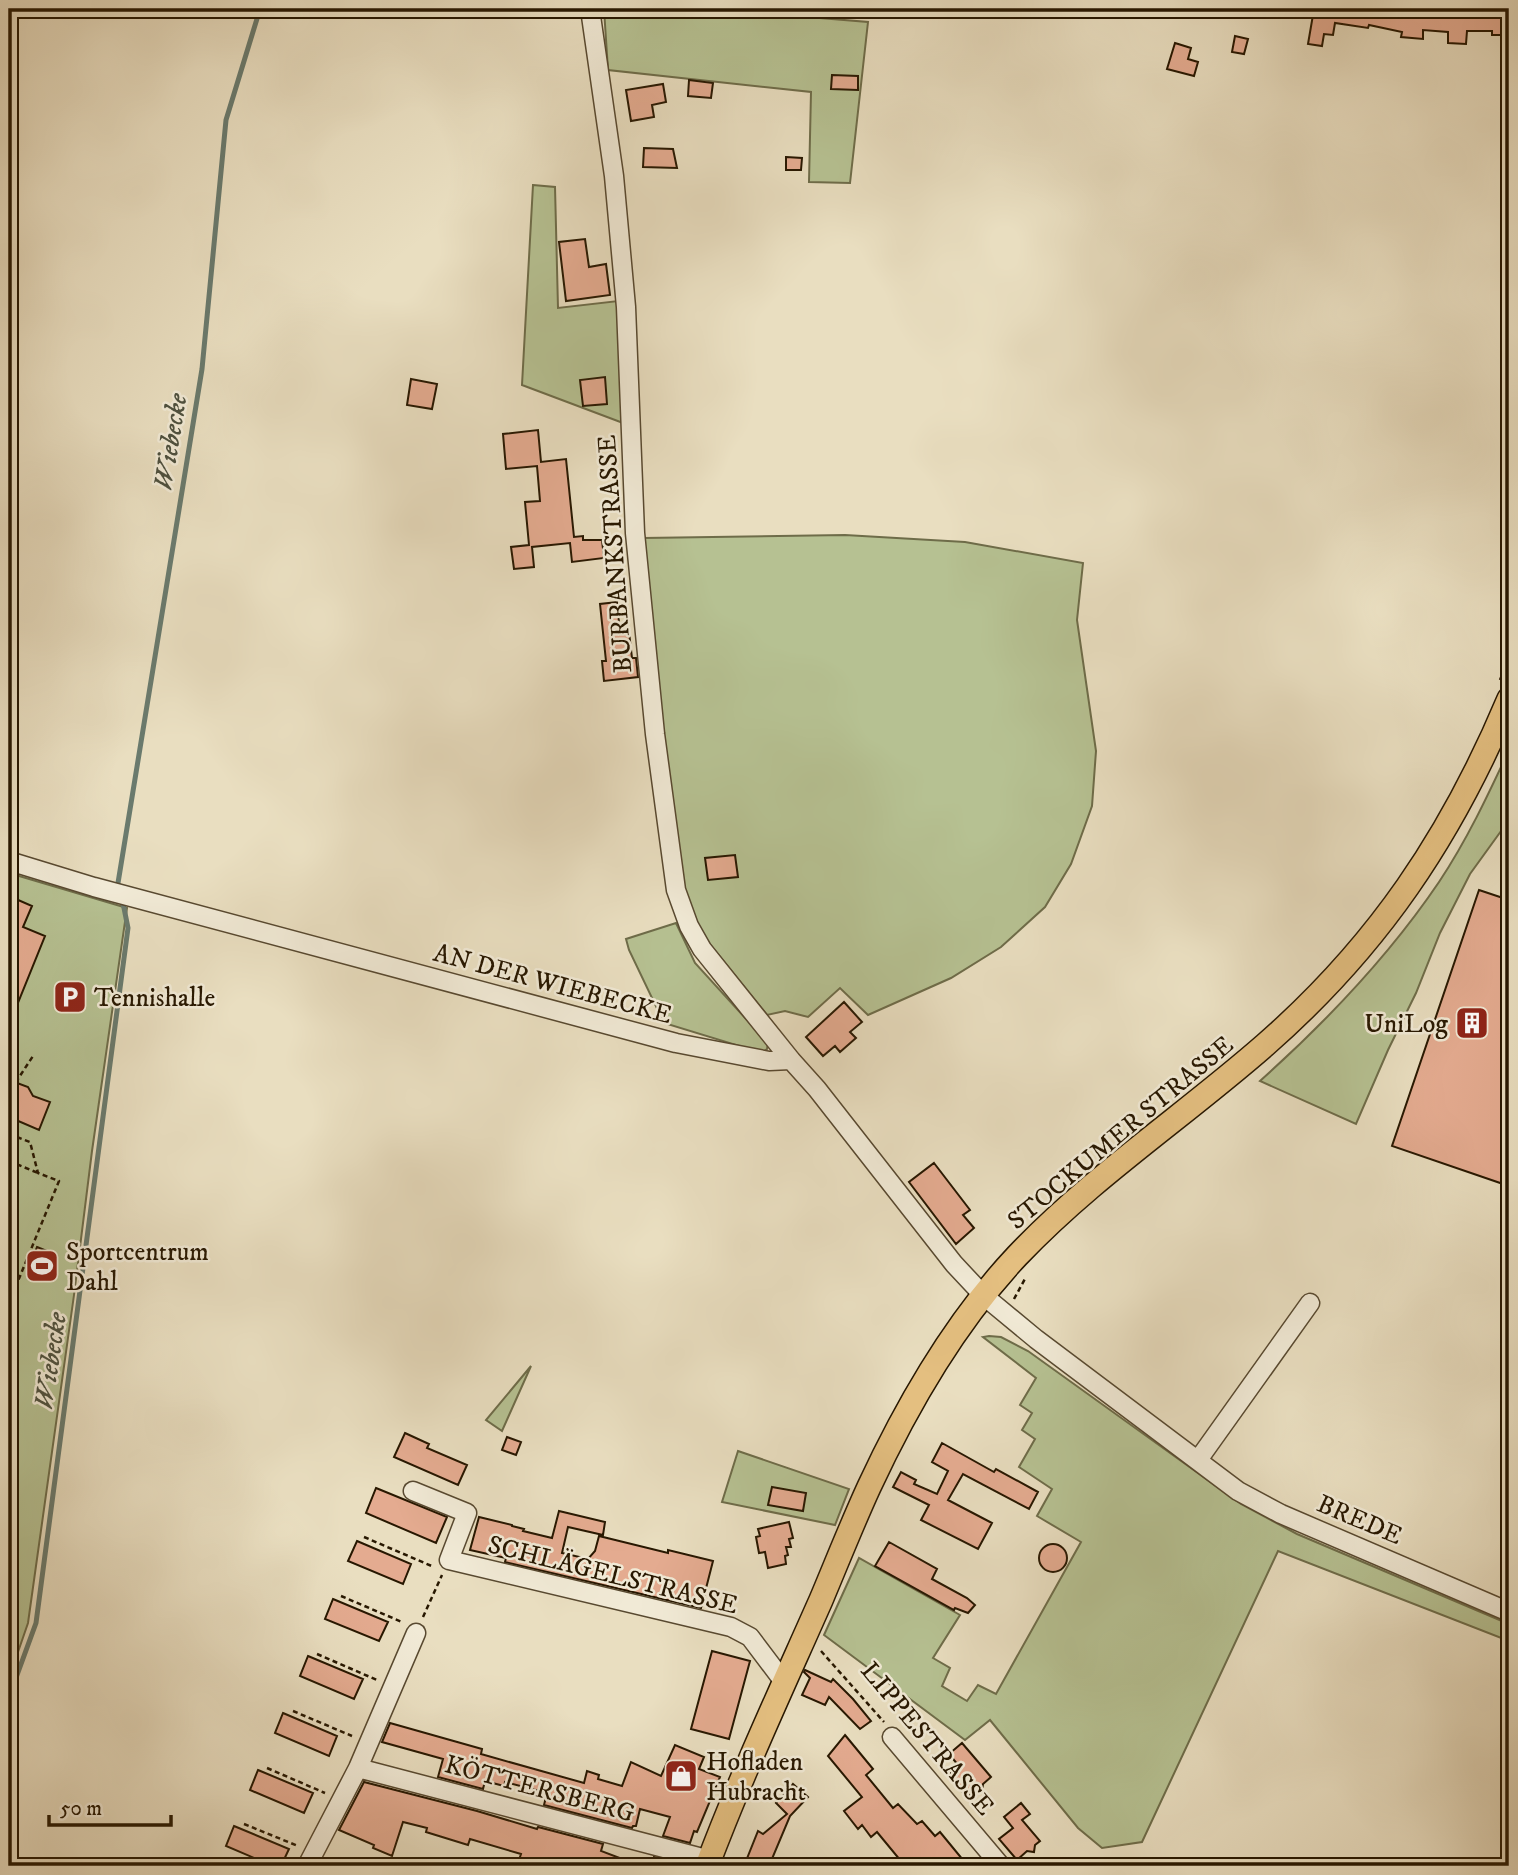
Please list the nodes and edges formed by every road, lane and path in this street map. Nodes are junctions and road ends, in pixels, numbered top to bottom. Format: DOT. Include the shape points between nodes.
graph roads {
  1 [pos="590,9"];
  2 [pos="1509,657"];
  3 [pos="1504,693"];
  4 [pos="9,861"];
  5 [pos="33,1056"];
  6 [pos="791,1060"];
  7 [pos="9,1083"];
  8 [pos="9,1134"];
  9 [pos="9,1161"];
  10 [pos="38,1173"];
  11 [pos="984,1296"];
  12 [pos="9,1303"];
  13 [pos="1310,1303"];
  14 [pos="1198,1460"];
  15 [pos="413,1491"];
  16 [pos="364,1537"];
  17 [pos="341,1596"];
  18 [pos="1509,1612"];
  19 [pos="417,1631"];
  20 [pos="814,1644"];
  21 [pos="317,1654"];
  22 [pos="784,1682"];
  23 [pos="393,1687"];
  24 [pos="293,1711"];
  25 [pos="892,1737"];
  26 [pos="368,1743"];
  27 [pos="267,1768"];
  28 [pos="358,1768"];
  29 [pos="341,1799"];
  30 [pos="244,1824"];
  31 [pos="311,1860"];
  32 [pos="708,1863"];
  33 [pos="1001,1866"];
  1 -- 6 [label="street, BURBANKSTRASSE" via="614,176 626,307 635,533 676,890 702,949"];
  2 -- 3 [label="path"];
  3 -- 11 [label="main road, STOCKUMER STRASSE" via="1494,736 1460,805 1387,918 1347,965 1266,1044 1064,1211"];
  4 -- 6 [label="street, AN DER WIEBECKE" via="676,1043 769,1061"];
  5 -- 7 [label="path" via="14,1085"];
  6 -- 11 [label="street"];
  8 -- 10 [label="path" via="30,1142"];
  9 -- 10 [label="path"];
  10 -- 12 [label="path" via="59,1181"];
  11 -- 14 [label="street, BREDE"];
  11 -- 22 [label="main road, STOCKUMER STRASSE" via="899,1425"];
  13 -- 14 [label="street"];
  14 -- 18 [label="street, BREDE" via="1238,1491 1281,1514"];
  15 -- 22 [label="street, SCHLÄGELSTRASSE" via="467,1513 449,1560 731,1627 750,1637"];
  16 -- 19 [label="path" via="444,1572"];
  17 -- 19 [label="path"];
  19 -- 23 [label="street"];
  20 -- 25 [label="path, LIPPESTRASSE" via="881,1716"];
  21 -- 23 [label="path"];
  22 -- 32 [label="main road, STOCKUMER STRASSE"];
  23 -- 26 [label="street"];
  24 -- 26 [label="path"];
  25 -- 33 [label="street, LIPPESTRASSE"];
  26 -- 28 [label="street"];
  27 -- 29 [label="path"];
  28 -- 29 [label="street"];
  28 -- 32 [label="street, KÖTTERSBERG"];
  29 -- 31 [label="street"];
  30 -- 31 [label="path"];
}
